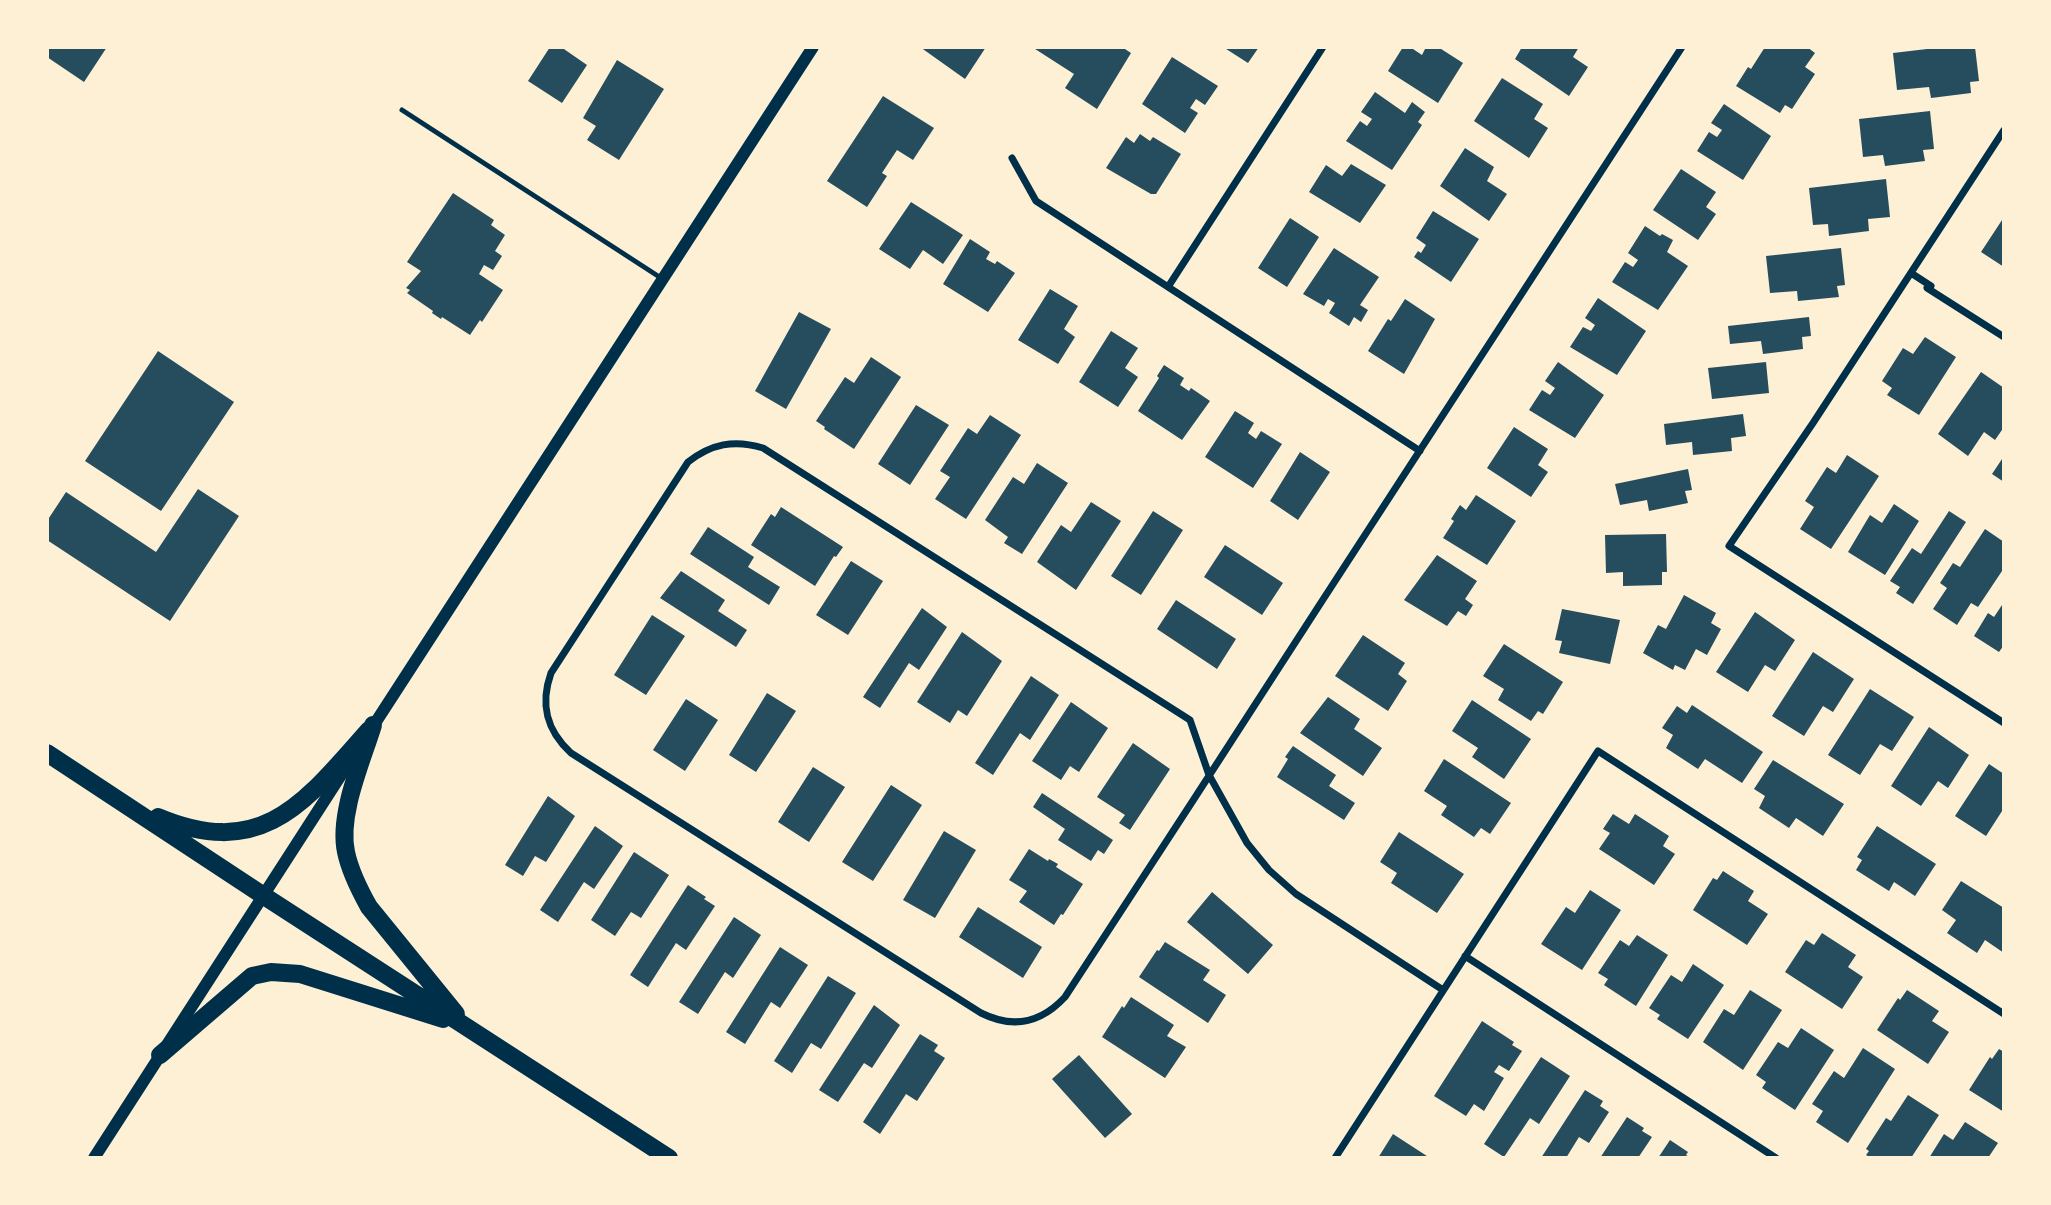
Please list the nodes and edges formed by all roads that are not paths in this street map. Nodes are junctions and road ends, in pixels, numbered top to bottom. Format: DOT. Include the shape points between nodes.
graph roads {
  1 [pos="813,47"];
  2 [pos="1323,47"];
  3 [pos="1682,47"];
  4 [pos="402,110"];
  5 [pos="2004,130"];
  6 [pos="1012,158"];
  7 [pos="1910,272"];
  8 [pos="662,279"];
  9 [pos="1168,287"];
  10 [pos="2004,337"];
  11 [pos="1420,451"];
  12 [pos="2004,723"];
  13 [pos="373,725"];
  14 [pos="47,753"];
  15 [pos="1209,775"];
  16 [pos="121,802"];
  17 [pos="264,896"];
  18 [pos="1465,956"];
  19 [pos="1443,990"];
  20 [pos="2004,1014"];
  21 [pos="467,1027"];
  22 [pos="160,1055"];
  23 [pos="94,1158"];
  24 [pos="669,1158"];
  25 [pos="1335,1158"];
  26 [pos="1776,1158"];
  1 -- 8 [label="street"];
  2 -- 9 [label="street"];
  3 -- 11 [label="street"];
  4 -- 8 [label="lane"];
  5 -- 7 [label="street"];
  6 -- 9 [label="street" via="1036,201"];
  7 -- 10 [label="street"];
  7 -- 12 [label="street" via="1729,546"];
  8 -- 13 [label="street"];
  9 -- 11 [label="street"];
  11 -- 15 [label="street"];
  13 -- 16 [label="main road" via="299,806 263,826 242,831 191,829"];
  13 -- 17 [label="street"];
  13 -- 21 [label="main road" via="348,806 346,851 369,907"];
  14 -- 16 [label="main road"];
  15 -- 15 [label="street" via="1190,720 763,449 748,444 716,445 688,462 551,673 544,702 552,731 571,753 981,1013 1004,1022 1043,1016 1065,997"];
  15 -- 19 [label="street" via="1247,843 1282,883"];
  16 -- 17 [label="main road"];
  17 -- 21 [label="main road"];
  17 -- 22 [label="street"];
  18 -- 19 [label="street"];
  18 -- 20 [label="street" via="1598,751"];
  18 -- 26 [label="street"];
  19 -- 25 [label="street"];
  21 -- 22 [label="main road" via="300,974 271,972 253,976"];
  21 -- 24 [label="main road"];
  22 -- 23 [label="street"];
}
